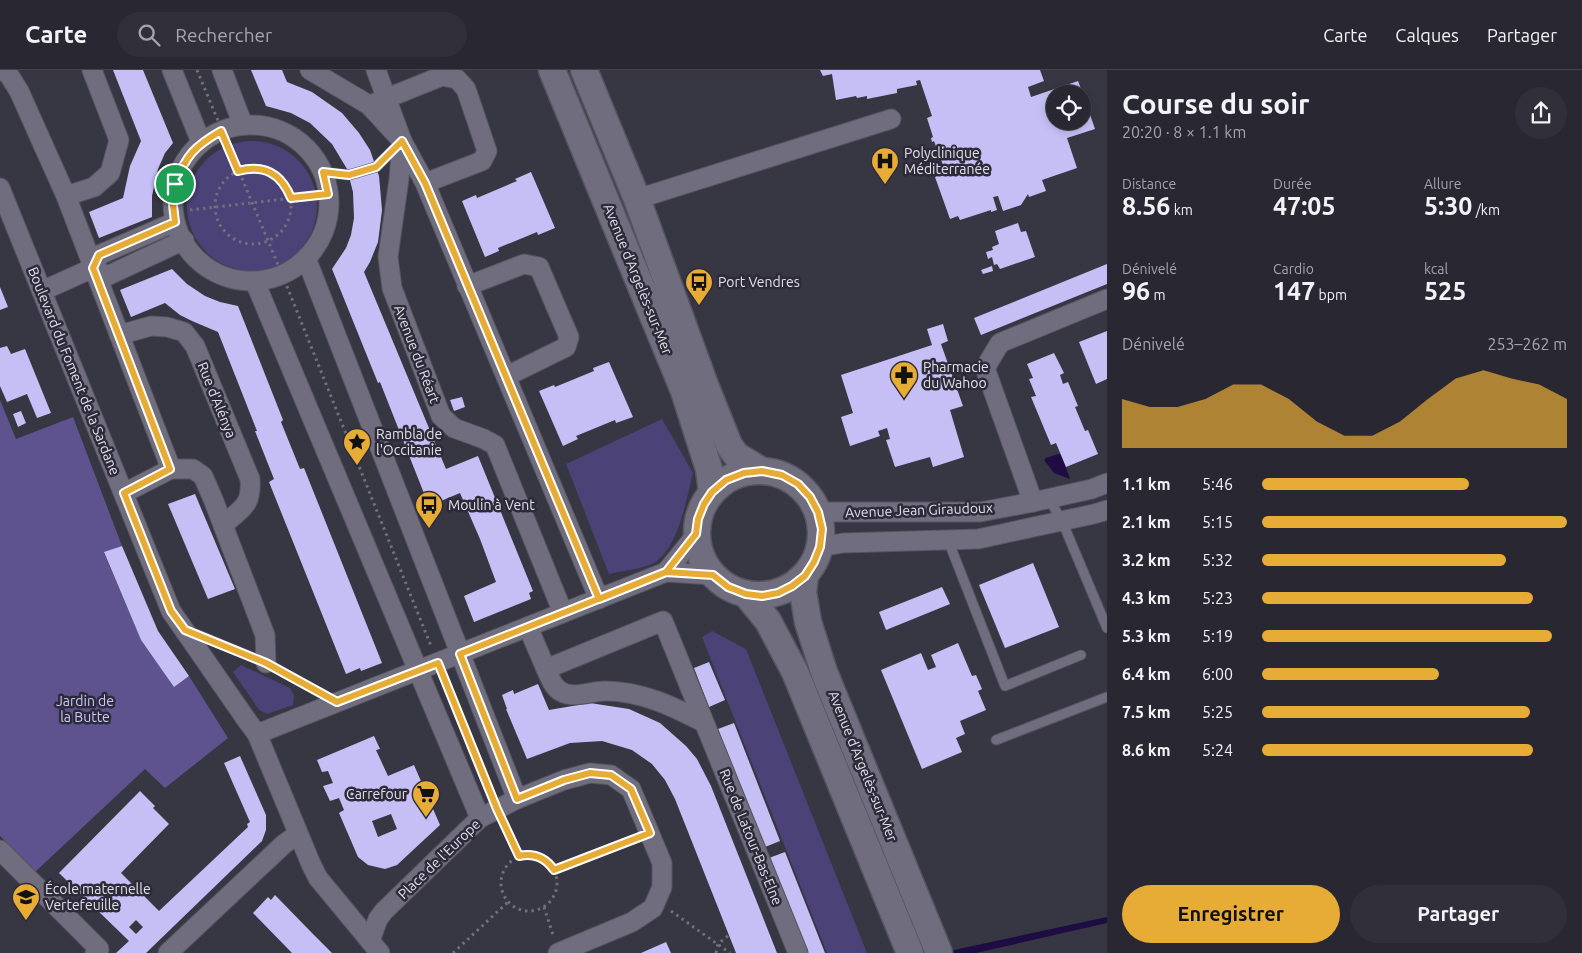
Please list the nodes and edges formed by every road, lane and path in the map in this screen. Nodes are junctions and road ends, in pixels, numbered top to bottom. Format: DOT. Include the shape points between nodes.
graph roads {
  1 [pos="2,70"];
  2 [pos="92,70"];
  3 [pos="172,70"];
  4 [pos="196,70"];
  5 [pos="222,70"];
  6 [pos="310,70"];
  7 [pos="376,70"];
  8 [pos="552,70"];
  9 [pos="584,70"];
  10 [pos="378,102"];
  11 [pos="891,119"];
  12 [pos="243,125"];
  13 [pos="221,131"];
  14 [pos="402,141"];
  15 [pos="201,142"];
  16 [pos="238,171"];
  17 [pos="323,172"];
  18 [pos="425,183"];
  19 [pos="0,188"];
  20 [pos="328,194"];
  21 [pos="66,196"];
  22 [pos="291,198"];
  23 [pos="637,199"];
  24 [pos="251,202"];
  25 [pos="215,207"];
  26 [pos="174,217"];
  27 [pos="184,240"];
  28 [pos="268,241"];
  29 [pos="306,258"];
  30 [pos="93,268"];
  31 [pos="281,273"];
  32 [pos="255,282"];
  33 [pos="467,286"];
  34 [pos="42,291"];
  35 [pos="1107,299"];
  36 [pos="119,335"];
  37 [pos="507,376"];
  38 [pos="170,469"];
  39 [pos="762,471"];
  40 [pos="1107,483"];
  41 [pos="712,492"];
  42 [pos="124,493"];
  43 [pos="1041,500"];
  44 [pos="1107,510"];
  45 [pos="818,512"];
  46 [pos="1062,521"];
  47 [pos="223,525"];
  48 [pos="696,534"];
  49 [pos="948,540"];
  50 [pos="820,547"];
  51 [pos="666,572"];
  52 [pos="713,575"];
  53 [pos="805,576"];
  54 [pos="746,594"];
  55 [pos="599,599"];
  56 [pos="563,613"];
  57 [pos="528,627"];
  58 [pos="1107,628"];
  59 [pos="185,630"];
  60 [pos="460,654"];
  61 [pos="1081,655"];
  62 [pos="266,663"];
  63 [pos="438,663"];
  64 [pos="546,669"];
  65 [pos="418,670"];
  66 [pos="1107,697"];
  67 [pos="337,702"];
  68 [pos="703,722"];
  69 [pos="258,734"];
  70 [pos="996,740"];
  71 [pos="517,799"];
  72 [pos="489,814"];
  73 [pos="650,833"];
  74 [pos="298,834"];
  75 [pos="0,850"];
  76 [pos="519,856"];
  77 [pos="554,870"];
  78 [pos="656,901"];
  79 [pos="508,902"];
  80 [pos="544,907"];
  81 [pos="729,935"];
  82 [pos="718,944"];
  83 [pos="375,947"];
  84 [pos="95,953"];
  85 [pos="168,953"];
  86 [pos="453,953"];
  87 [pos="559,953"];
  88 [pos="716,953"];
  89 [pos="730,953"];
  90 [pos="798,953"];
  91 [pos="910,953"];
  92 [pos="939,953"];
  1 -- 21 [label="street" via="19,90"];
  2 -- 21 [label="street" via="119,140 110,173 94,187"];
  3 -- 15 [label="street"];
  4 -- 13 [label="path"];
  5 -- 12 [label="street"];
  6 -- 10 [label="street"];
  7 -- 10 [label="street"];
  8 -- 41 [label="main road, Avenue d'Argelès-sur-Mer" via="684,391 704,450"];
  9 -- 23 [label="main road, Avenue d'Argelès-sur-Mer"];
  10 -- 14 [label="street"];
  10 -- 18 [label="street" via="442,76 457,79 466,89 487,151 482,160"];
  11 -- 23 [label="street"];
  12 -- 13 [label="street"];
  12 -- 17 [label="street" via="267,126 289,134 315,157"];
  13 -- 15 [label="street"];
  13 -- 16 [label="path"];
  14 -- 17 [label="lane" via="376,167 349,175"];
  14 -- 18 [label="street"];
  14 -- 56 [label="street, Avenue du Réart" via="388,256 392,288 441,416 454,428 495,445"];
  15 -- 26 [label="street" via="182,165 175,184"];
  16 -- 22 [label="path" via="260,168 271,172 287,188"];
  16 -- 24 [label="path"];
  16 -- 25 [label="path" via="221,186"];
  17 -- 20 [label="street"];
  18 -- 33 [label="street"];
  19 -- 34 [label="street, Boulevard du Foment de la Sardane"];
  20 -- 22 [label="path"];
  20 -- 29 [label="street" via="330,207 324,231"];
  21 -- 30 [label="street"];
  22 -- 24 [label="path"];
  22 -- 28 [label="path" via="287,224"];
  23 -- 39 [label="main road, Avenue d'Argelès-sur-Mer" via="729,445 736,455"];
  24 -- 25 [label="path"];
  24 -- 28 [label="path"];
  25 -- 26 [label="path"];
  25 -- 28 [label="path" via="220,225 232,238 244,243"];
  26 -- 27 [label="street"];
  26 -- 30 [label="street" via="99,255"];
  27 -- 30 [label="street" via="107,276"];
  27 -- 32 [label="street" via="206,267 228,277"];
  28 -- 31 [label="path"];
  29 -- 31 [label="street" via="290,271"];
  29 -- 60 [label="street"];
  30 -- 34 [label="street"];
  30 -- 36 [label="street"];
  31 -- 32 [label="street"];
  31 -- 63 [label="path"];
  32 -- 65 [label="street"];
  33 -- 37 [label="street"];
  33 -- 37 [label="street" via="524,264 539,267 569,337 566,347"];
  34 -- 42 [label="street, Boulevard du Foment de la Sardane"];
  35 -- 43 [label="street" via="1000,343 985,368"];
  36 -- 38 [label="street"];
  36 -- 47 [label="street, Rue d'Alénya" via="151,326 168,327 184,332 195,346 250,479 248,503"];
  37 -- 55 [label="street"];
  38 -- 42 [label="street"];
  38 -- 47 [label="street" via="193,469 202,476"];
  39 -- 41 [label="main road" via="735,476"];
  39 -- 45 [label="main road" via="782,475 798,484"];
  40 -- 43 [label="street, Avenue Jean Giraudoux"];
  41 -- 48 [label="main road" via="698,519"];
  42 -- 59 [label="street, Boulevard du Foment de la Sardane" via="171,611"];
  43 -- 45 [label="street, Avenue Jean Giraudoux" via="980,512"];
  43 -- 46 [label="lane"];
  44 -- 46 [label="street, Avenue Jean Giraudoux"];
  45 -- 50 [label="main road" via="822,529"];
  46 -- 49 [label="street, Avenue Jean Giraudoux" via="978,539"];
  46 -- 58 [label="lane"];
  47 -- 62 [label="street" via="265,635"];
  48 -- 51 [label="street"];
  48 -- 52 [label="main road" via="698,549"];
  49 -- 50 [label="street, Avenue Jean Giraudoux" via="843,543"];
  49 -- 61 [label="lane" via="1004,686"];
  50 -- 53 [label="main road"];
  51 -- 52 [label="street"];
  51 -- 55 [label="street"];
  52 -- 54 [label="main road" via="728,587"];
  53 -- 54 [label="main road" via="778,593"];
  53 -- 92 [label="main road, Avenue d'Argelès-sur-Mer" via="803,592 808,622 824,672"];
  54 -- 91 [label="main road, Avenue d'Argelès-sur-Mer" via="768,621 795,672"];
  55 -- 56 [label="street"];
  56 -- 57 [label="street"];
  57 -- 60 [label="street"];
  57 -- 64 [label="street"];
  59 -- 62 [label="lane"];
  59 -- 69 [label="street, Boulevard du Foment de la Sardane"];
  60 -- 63 [label="street"];
  60 -- 71 [label="street"];
  62 -- 67 [label="lane"];
  63 -- 65 [label="street"];
  64 -- 68 [label="street" via="556,690 568,695 605,691 637,694 667,704"];
  64 -- 68 [label="street, Rue de Latour-Bas-Elne" via="663,620"];
  65 -- 67 [label="street"];
  65 -- 72 [label="street"];
  66 -- 70 [label="lane"];
  67 -- 69 [label="street"];
  68 -- 90 [label="street, Rue de Latour-Bas-Elne"];
  69 -- 74 [label="street, Boulevard du Foment de la Sardane"];
  71 -- 72 [label="street, Place de l'Europe"];
  71 -- 73 [label="street, Place de l'Europe" via="590,773 611,775 631,789"];
  72 -- 76 [label="path"];
  72 -- 83 [label="street, Place de l'Europe" via="384,911 378,919"];
  73 -- 77 [label="path"];
  73 -- 78 [label="street, Place de l'Europe" via="662,863 662,887"];
  74 -- 83 [label="street, Boulevard du Foment de la Sardane" via="318,878"];
  74 -- 85 [label="street"];
  75 -- 84 [label="street" via="99,949"];
  76 -- 77 [label="path" via="535,855 550,863"];
  76 -- 79 [label="path" via="505,867 501,876 500,885"];
  77 -- 80 [label="path" via="555,895"];
  78 -- 82 [label="path"];
  78 -- 87 [label="street" via="653,908 632,922"];
  79 -- 80 [label="path" via="525,911"];
  79 -- 86 [label="path"];
  80 -- 87 [label="path"];
  81 -- 82 [label="path"];
  82 -- 88 [label="path"];
  82 -- 89 [label="path"];
}
